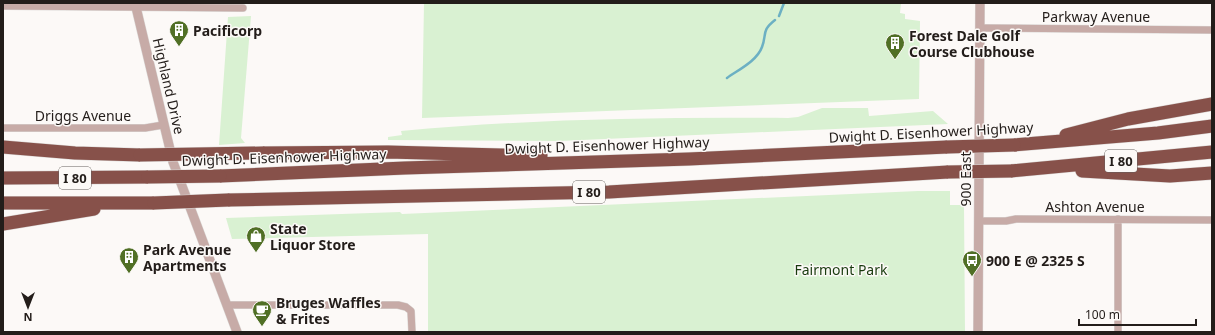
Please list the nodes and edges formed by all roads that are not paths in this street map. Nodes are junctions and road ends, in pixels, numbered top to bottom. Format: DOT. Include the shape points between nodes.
graph roads {
  1 [pos="980,3"];
  2 [pos="135,5"];
  3 [pos="243,5"];
  4 [pos="3,6"];
  5 [pos="980,28"];
  6 [pos="1212,30"];
  7 [pos="1212,104"];
  8 [pos="163,125"];
  9 [pos="1212,126"];
  10 [pos="3,128"];
  11 [pos="1032,144"];
  12 [pos="3,147"];
  13 [pos="1212,152"];
  14 [pos="688,159"];
  15 [pos="1030,169"];
  16 [pos="1212,173"];
  17 [pos="3,178"];
  18 [pos="134,202"];
  19 [pos="3,203"];
  20 [pos="1118,219"];
  21 [pos="1212,220"];
  22 [pos="979,221"];
  23 [pos="3,224"];
  24 [pos="227,305"];
  25 [pos="237,332"];
  26 [pos="412,332"];
  27 [pos="978,332"];
  28 [pos="1118,332"];
  1 -- 5 [label="street, 900 East"];
  2 -- 3 [label="street"];
  2 -- 4 [label="street"];
  2 -- 8 [label="street, Highland Drive"];
  5 -- 6 [label="street, Parkway Avenue"];
  5 -- 22 [label="street, 900 East"];
  7 -- 11 [label="highway" via="1128,119"];
  8 -- 10 [label="street, Driggs Avenue" via="145,128"];
  8 -- 24 [label="street, Highland Drive" via="174,162"];
  9 -- 11 [label="highway, Dwight D. Eisenhower Highway / I 80"];
  11 -- 14 [label="highway, Dwight D. Eisenhower Highway / I 80, bridge"];
  12 -- 14 [label="highway, bridge" via="140,155 388,152"];
  13 -- 15 [label="highway, I 80"];
  14 -- 17 [label="highway, Dwight D. Eisenhower Highway / I 80, bridge" via="220,176"];
  15 -- 16 [label="highway" via="1170,176"];
  15 -- 18 [label="highway, I 80, bridge" via="609,192"];
  18 -- 19 [label="highway, I 80"];
  18 -- 23 [label="highway"];
  20 -- 21 [label="street, Ashton Avenue"];
  20 -- 22 [label="street, Ashton Avenue"];
  20 -- 28 [label="street"];
  22 -- 27 [label="street, 900 East"];
  24 -- 25 [label="street, Highland Drive"];
  24 -- 26 [label="street" via="398,305 411,311"];
}
